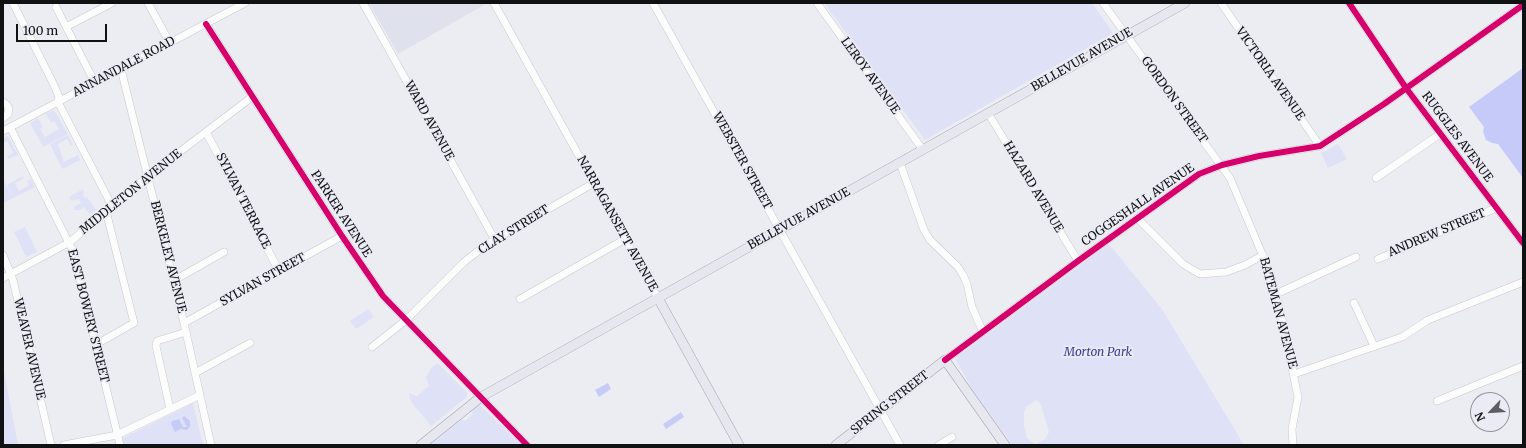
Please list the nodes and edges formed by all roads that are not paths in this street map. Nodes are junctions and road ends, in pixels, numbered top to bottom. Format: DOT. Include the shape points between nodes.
graph roads {
  1 [pos="13,3"];
  2 [pos="112,3"];
  3 [pos="148,3"];
  4 [pos="245,3"];
  5 [pos="363,3"];
  6 [pos="494,3"];
  7 [pos="653,3"];
  8 [pos="817,3"];
  9 [pos="1103,3"];
  10 [pos="1185,3"];
  11 [pos="1221,3"];
  12 [pos="1349,3"];
  13 [pos="1523,5"];
  14 [pos="56,7"];
  15 [pos="206,24"];
  16 [pos="66,27"];
  17 [pos="1126,35"];
  18 [pos="170,43"];
  19 [pos="121,69"];
  20 [pos="95,83"];
  21 [pos="1406,88"];
  22 [pos="252,96"];
  23 [pos="3,102"];
  24 [pos="58,102"];
  25 [pos="988,113"];
  26 [pos="3,118"];
  27 [pos="10,128"];
  28 [pos="3,131"];
  29 [pos="206,132"];
  30 [pos="1440,134"];
  31 [pos="1320,146"];
  32 [pos="923,150"];
  33 [pos="900,163"];
  34 [pos="1222,165"];
  35 [pos="148,176"];
  36 [pos="1376,178"];
  37 [pos="594,183"];
  38 [pos="112,206"];
  39 [pos="1496,208"];
  40 [pos="106,211"];
  41 [pos="1137,218"];
  42 [pos="780,230"];
  43 [pos="342,236"];
  44 [pos="625,239"];
  45 [pos="495,240"];
  46 [pos="70,242"];
  47 [pos="1523,243"];
  48 [pos="224,252"];
  49 [pos="3,255"];
  50 [pos="1263,256"];
  51 [pos="1356,257"];
  52 [pos="1378,259"];
  53 [pos="1078,261"];
  54 [pos="279,271"];
  55 [pos="10,274"];
  56 [pos="3,278"];
  57 [pos="173,281"];
  58 [pos="1523,282"];
  59 [pos="1274,295"];
  60 [pos="658,298"];
  61 [pos="520,299"];
  62 [pos="1354,303"];
  63 [pos="406,320"];
  64 [pos="184,323"];
  65 [pos="186,332"];
  66 [pos="983,332"];
  67 [pos="250,343"];
  68 [pos="95,344"];
  69 [pos="1374,346"];
  70 [pos="372,347"];
  71 [pos="945,360"];
  72 [pos="1523,366"];
  73 [pos="195,372"];
  74 [pos="1294,374"];
  75 [pos="200,395"];
  76 [pos="481,397"];
  77 [pos="1437,401"];
  78 [pos="170,409"];
  79 [pos="881,410"];
  80 [pos="117,435"];
  81 [pos="952,437"];
  82 [pos="51,445"];
  83 [pos="64,445"];
  84 [pos="120,445"];
  85 [pos="211,445"];
  86 [pos="420,445"];
  87 [pos="527,445"];
  88 [pos="739,445"];
  89 [pos="836,445"];
  90 [pos="900,445"];
  91 [pos="939,445"];
  92 [pos="1005,445"];
  93 [pos="1293,445"];
  1 -- 24 [label="street" via="54,85 59,97"];
  2 -- 16 [label="street"];
  3 -- 18 [label="street"];
  4 -- 15 [label="street, ANNANDALE ROAD"];
  5 -- 45 [label="street, WARD AVENUE"];
  6 -- 37 [label="street, NARRAGANSETT AVENUE"];
  7 -- 42 [label="street, WEBSTER STREET"];
  8 -- 32 [label="street, LEROY AVENUE"];
  9 -- 17 [label="street, GORDON STREET"];
  10 -- 17 [label="main road, BELLEVUE AVENUE"];
  11 -- 31 [label="street, VICTORIA AVENUE"];
  12 -- 21 [label="street, RUGGLES AVENUE"];
  13 -- 21 [label="street, COGGESHALL AVENUE"];
  14 -- 16 [label="street"];
  15 -- 18 [label="street, ANNANDALE ROAD"];
  15 -- 22 [label="street, PARKER AVENUE"];
  16 -- 20 [label="street"];
  17 -- 25 [label="main road, BELLEVUE AVENUE"];
  17 -- 34 [label="street, GORDON STREET"];
  18 -- 19 [label="street, ANNANDALE ROAD"];
  19 -- 20 [label="street, ANNANDALE ROAD"];
  19 -- 35 [label="street, BERKELEY AVENUE"];
  20 -- 24 [label="street, ANNANDALE ROAD"];
  21 -- 30 [label="street, RUGGLES AVENUE"];
  21 -- 31 [label="street, COGGESHALL AVENUE"];
  22 -- 29 [label="street, MIDDLETON AVENUE"];
  22 -- 43 [label="street, PARKER AVENUE"];
  23 -- 26 [label="street" via="9,109"];
  24 -- 27 [label="street, ANNANDALE ROAD"];
  24 -- 38 [label="street"];
  25 -- 32 [label="main road, BELLEVUE AVENUE"];
  25 -- 53 [label="street, HAZARD AVENUE"];
  27 -- 28 [label="street, ANNANDALE ROAD"];
  27 -- 46 [label="street, EAST BOWERY STREET"];
  29 -- 35 [label="street, MIDDLETON AVENUE"];
  29 -- 54 [label="street, SYLVAN TERRACE"];
  30 -- 36 [label="street"];
  30 -- 39 [label="street, RUGGLES AVENUE"];
  31 -- 34 [label="street, COGGESHALL AVENUE"];
  32 -- 33 [label="main road, BELLEVUE AVENUE"];
  33 -- 42 [label="main road, BELLEVUE AVENUE"];
  33 -- 66 [label="street" via="924,230 930,240 963,275 972,307"];
  34 -- 41 [label="street, COGGESHALL AVENUE" via="1199,174"];
  34 -- 50 [label="street, BATEMAN AVENUE"];
  35 -- 38 [label="street, MIDDLETON AVENUE"];
  35 -- 57 [label="street, BERKELEY AVENUE"];
  37 -- 44 [label="street, NARRAGANSETT AVENUE"];
  37 -- 45 [label="street, CLAY STREET"];
  38 -- 40 [label="street, MIDDLETON AVENUE"];
  39 -- 47 [label="street, RUGGLES AVENUE"];
  39 -- 52 [label="street, ANDREW STREET"];
  40 -- 46 [label="street, MIDDLETON AVENUE"];
  40 -- 68 [label="street" via="134,323"];
  41 -- 50 [label="street" via="1183,264 1200,274 1226,272"];
  41 -- 53 [label="street, COGGESHALL AVENUE"];
  42 -- 60 [label="main road, BELLEVUE AVENUE"];
  42 -- 79 [label="street, WEBSTER STREET"];
  43 -- 54 [label="street, SYLVAN STREET"];
  43 -- 63 [label="street, PARKER AVENUE" via="382,296"];
  44 -- 60 [label="street, NARRAGANSETT AVENUE"];
  44 -- 61 [label="street"];
  45 -- 63 [label="street, CLAY STREET" via="464,262"];
  46 -- 55 [label="street, MIDDLETON AVENUE"];
  46 -- 68 [label="street, EAST BOWERY STREET"];
  48 -- 57 [label="street"];
  49 -- 55 [label="street, WEAVER AVENUE"];
  50 -- 59 [label="street, BATEMAN AVENUE"];
  51 -- 59 [label="street"];
  53 -- 66 [label="street, COGGESHALL AVENUE"];
  54 -- 64 [label="street, SYLVAN STREET"];
  55 -- 56 [label="street, MIDDLETON AVENUE"];
  55 -- 82 [label="street, WEAVER AVENUE"];
  57 -- 64 [label="street, BERKELEY AVENUE"];
  58 -- 69 [label="street" via="1428,320 1402,337"];
  59 -- 74 [label="street, BATEMAN AVENUE" via="1281,314"];
  60 -- 76 [label="main road, BELLEVUE AVENUE"];
  60 -- 88 [label="main road, NARRAGANSETT AVENUE"];
  62 -- 69 [label="street"];
  63 -- 70 [label="street, CLAY STREET"];
  63 -- 76 [label="street, PARKER AVENUE"];
  64 -- 65 [label="street, BERKELEY AVENUE"];
  65 -- 73 [label="street, BERKELEY AVENUE"];
  65 -- 78 [label="street" via="157,341"];
  66 -- 71 [label="street, COGGESHALL AVENUE"];
  67 -- 73 [label="street"];
  68 -- 80 [label="street, EAST BOWERY STREET"];
  69 -- 74 [label="street"];
  71 -- 79 [label="main road, SPRING STREET"];
  71 -- 92 [label="main road"];
  72 -- 77 [label="street"];
  73 -- 75 [label="street, BERKELEY AVENUE"];
  74 -- 93 [label="street, BATEMAN AVENUE" via="1298,397 1292,429"];
  75 -- 78 [label="street"];
  75 -- 85 [label="street, BERKELEY AVENUE"];
  76 -- 86 [label="main road, BELLEVUE AVENUE"];
  76 -- 87 [label="street, PARKER AVENUE"];
  78 -- 80 [label="street"];
  79 -- 89 [label="main road, SPRING STREET"];
  79 -- 90 [label="street, WEBSTER STREET"];
  80 -- 83 [label="street"];
  80 -- 84 [label="street, EAST BOWERY STREET"];
  81 -- 91 [label="street"];
}
